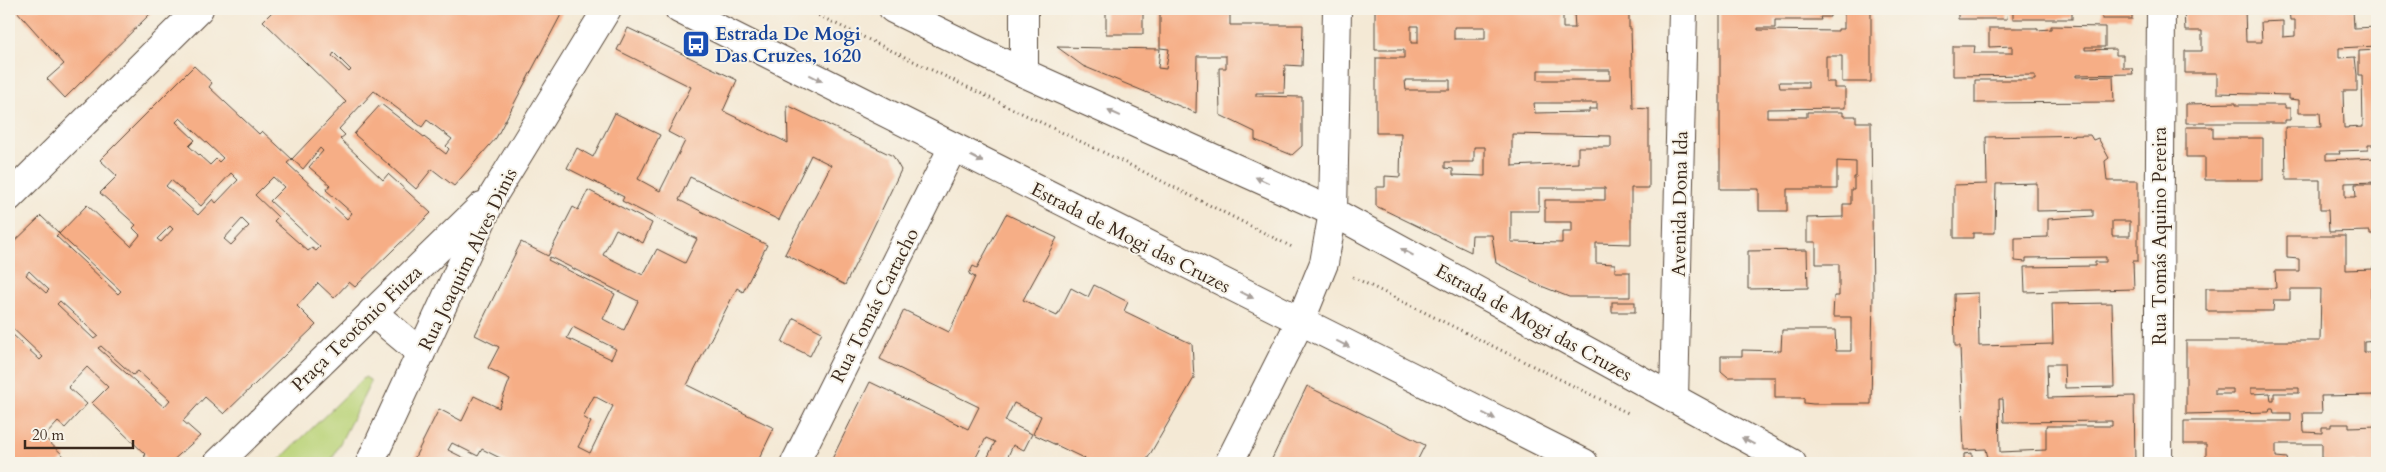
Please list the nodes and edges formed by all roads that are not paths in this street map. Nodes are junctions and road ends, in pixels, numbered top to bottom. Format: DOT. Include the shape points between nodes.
graph roads {
  1 [pos="199,9"];
  2 [pos="607,9"];
  3 [pos="679,9"];
  4 [pos="893,9"];
  5 [pos="1024,9"];
  6 [pos="1337,9"];
  7 [pos="1683,9"];
  8 [pos="2161,9"];
  9 [pos="1024,73"];
  10 [pos="953,147"];
  11 [pos="494,194"];
  12 [pos="9,197"];
  13 [pos="1333,212"];
  14 [pos="372,312"];
  15 [pos="1300,322"];
  16 [pos="421,353"];
  17 [pos="1674,399"];
  18 [pos="218,463"];
  19 [pos="370,463"];
  20 [pos="795,463"];
  21 [pos="1229,463"];
  22 [pos="1584,463"];
  23 [pos="1792,463"];
  24 [pos="2158,463"];
  1 -- 12 [label="street"];
  2 -- 11 [label="street, Rua Joaquim Alves Dinis"];
  3 -- 10 [label="street, Estrada de Mogi das Cruzes, one-way"];
  4 -- 9 [label="street, Estrada de Mogi das Cruzes"];
  5 -- 9 [label="street"];
  6 -- 13 [label="street"];
  7 -- 17 [label="street, Avenida Dona Ida"];
  8 -- 24 [label="street, Rua Tomás Aquino Pereira"];
  13 -- 9 [label="street, Estrada de Mogi das Cruzes, one-way"];
  10 -- 15 [label="street, Estrada de Mogi das Cruzes, one-way"];
  10 -- 20 [label="street, Rua Tomás Cartacho"];
  11 -- 14 [label="street, Praça Teotônio Fiuza"];
  11 -- 16 [label="street, Rua Joaquim Alves Dinis"];
  13 -- 15 [label="street" via="1324,263"];
  17 -- 13 [label="street, Estrada de Mogi das Cruzes, one-way"];
  14 -- 16 [label="street"];
  14 -- 18 [label="street, Praça Teotônio Fiuza"];
  15 -- 21 [label="street"];
  15 -- 22 [label="street, Estrada de Mogi das Cruzes, one-way"];
  16 -- 19 [label="street, Rua Joaquim Alves Dinis"];
  23 -- 17 [label="street, Estrada de Mogi das Cruzes, one-way"];
}
